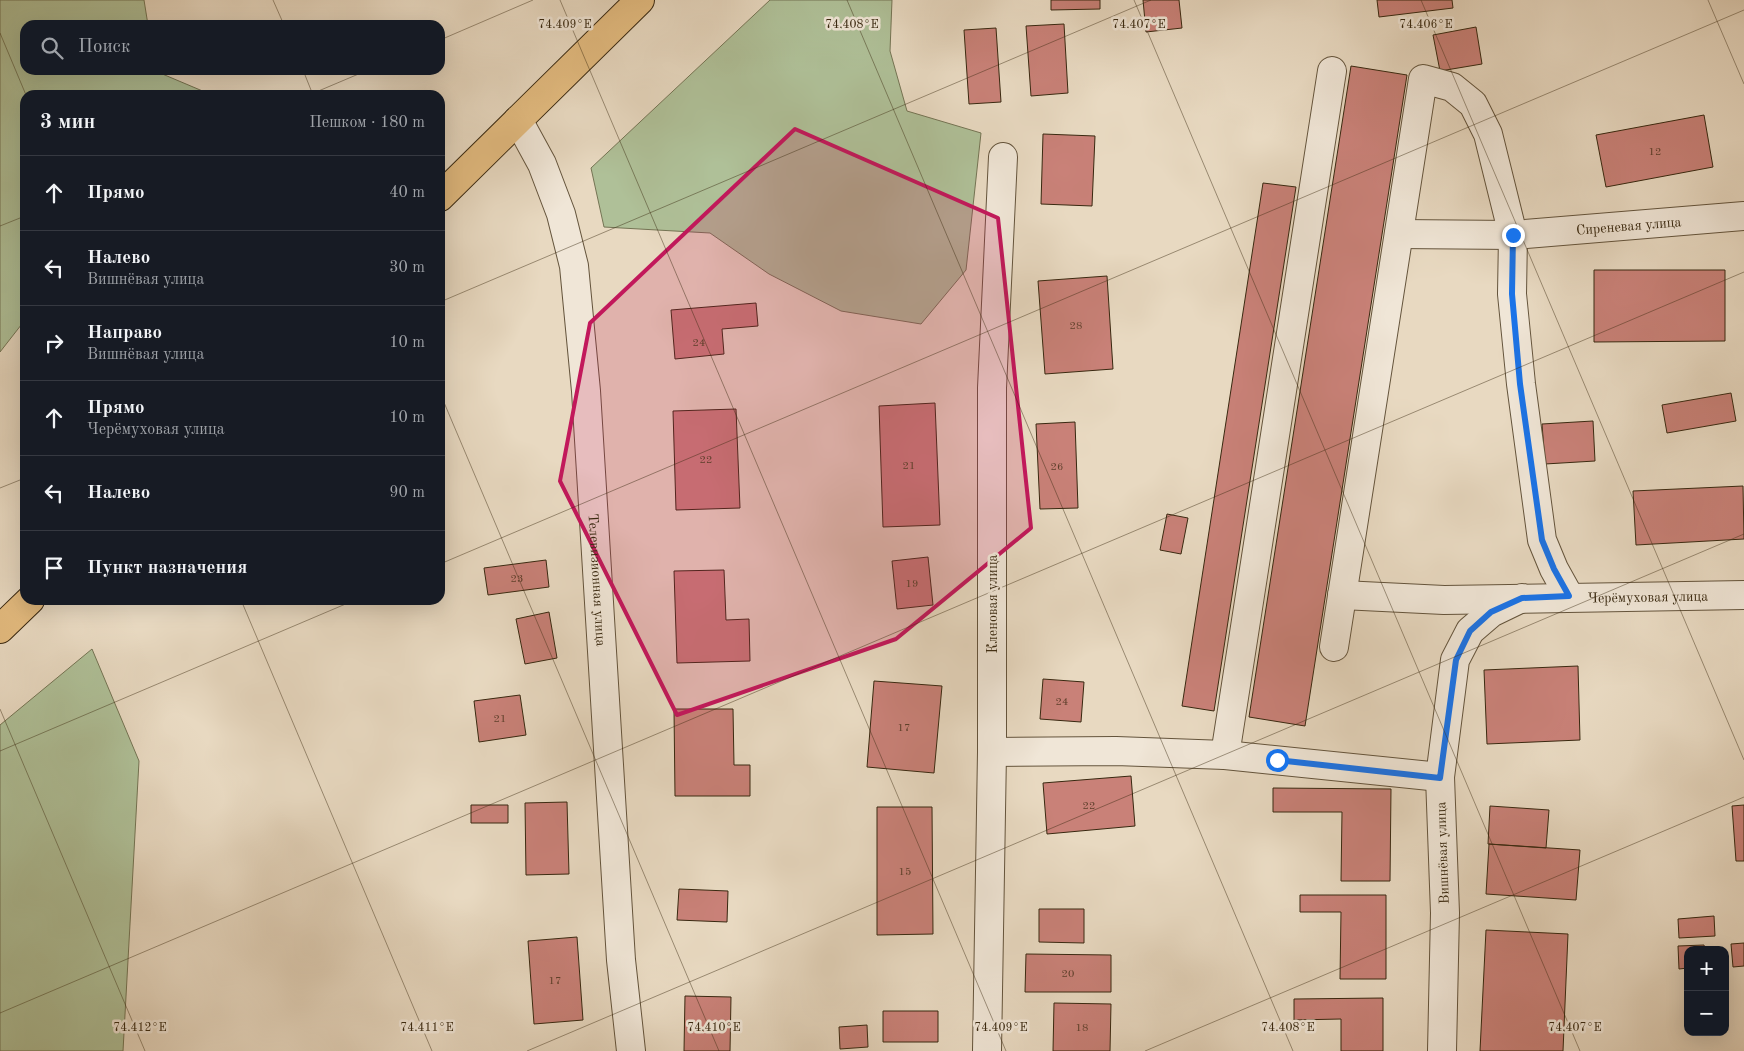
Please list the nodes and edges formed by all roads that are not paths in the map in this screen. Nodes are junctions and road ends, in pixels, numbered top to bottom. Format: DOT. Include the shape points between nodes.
graph roads {
  1 [pos="640,0"];
  2 [pos="1332,71"];
  3 [pos="518,120"];
  4 [pos="1003,156"];
  5 [pos="445,192"];
  6 [pos="1744,216"];
  7 [pos="1399,234"];
  8 [pos="1513,235"];
  9 [pos="1342,595"];
  10 [pos="1744,595"];
  11 [pos="1569,596"];
  12 [pos="1522,598"];
  13 [pos="25,605"];
  14 [pos="0,629"];
  15 [pos="1334,646"];
  16 [pos="992,752"];
  17 [pos="1225,755"];
  18 [pos="1440,778"];
  19 [pos="631,1051"];
  20 [pos="987,1051"];
  21 [pos="1442,1051"];
  1 -- 3 [label="main road"];
  2 -- 17 [label="street"];
  3 -- 5 [label="main road"];
  3 -- 19 [label="street, Телевизионная улица" via="542,164 561,214 574,266 586,391 621,960"];
  4 -- 16 [label="street, Кленовая улица" via="992,388"];
  6 -- 8 [label="street, Сиреневая улица"];
  7 -- 8 [label="street, Сиреневая улица"];
  7 -- 8 [label="street" via="1423,79 1452,87 1474,104 1488,134"];
  7 -- 9 [label="street"];
  8 -- 11 [label="street" via="1512,294 1520,384 1542,540"];
  9 -- 12 [label="street, Черёмуховая улица" via="1444,600"];
  9 -- 15 [label="street"];
  10 -- 11 [label="street, Черёмуховая улица"];
  11 -- 12 [label="street, Черёмуховая улица"];
  12 -- 18 [label="street, Вишнёвая улица" via="1491,612 1470,631 1456,660"];
  13 -- 14 [label="main road"];
  16 -- 17 [label="street" via="1116,751"];
  16 -- 20 [label="street, Кленовая улица"];
  17 -- 18 [label="street"];
  18 -- 21 [label="street, Вишнёвая улица" via="1445,913"];
}
